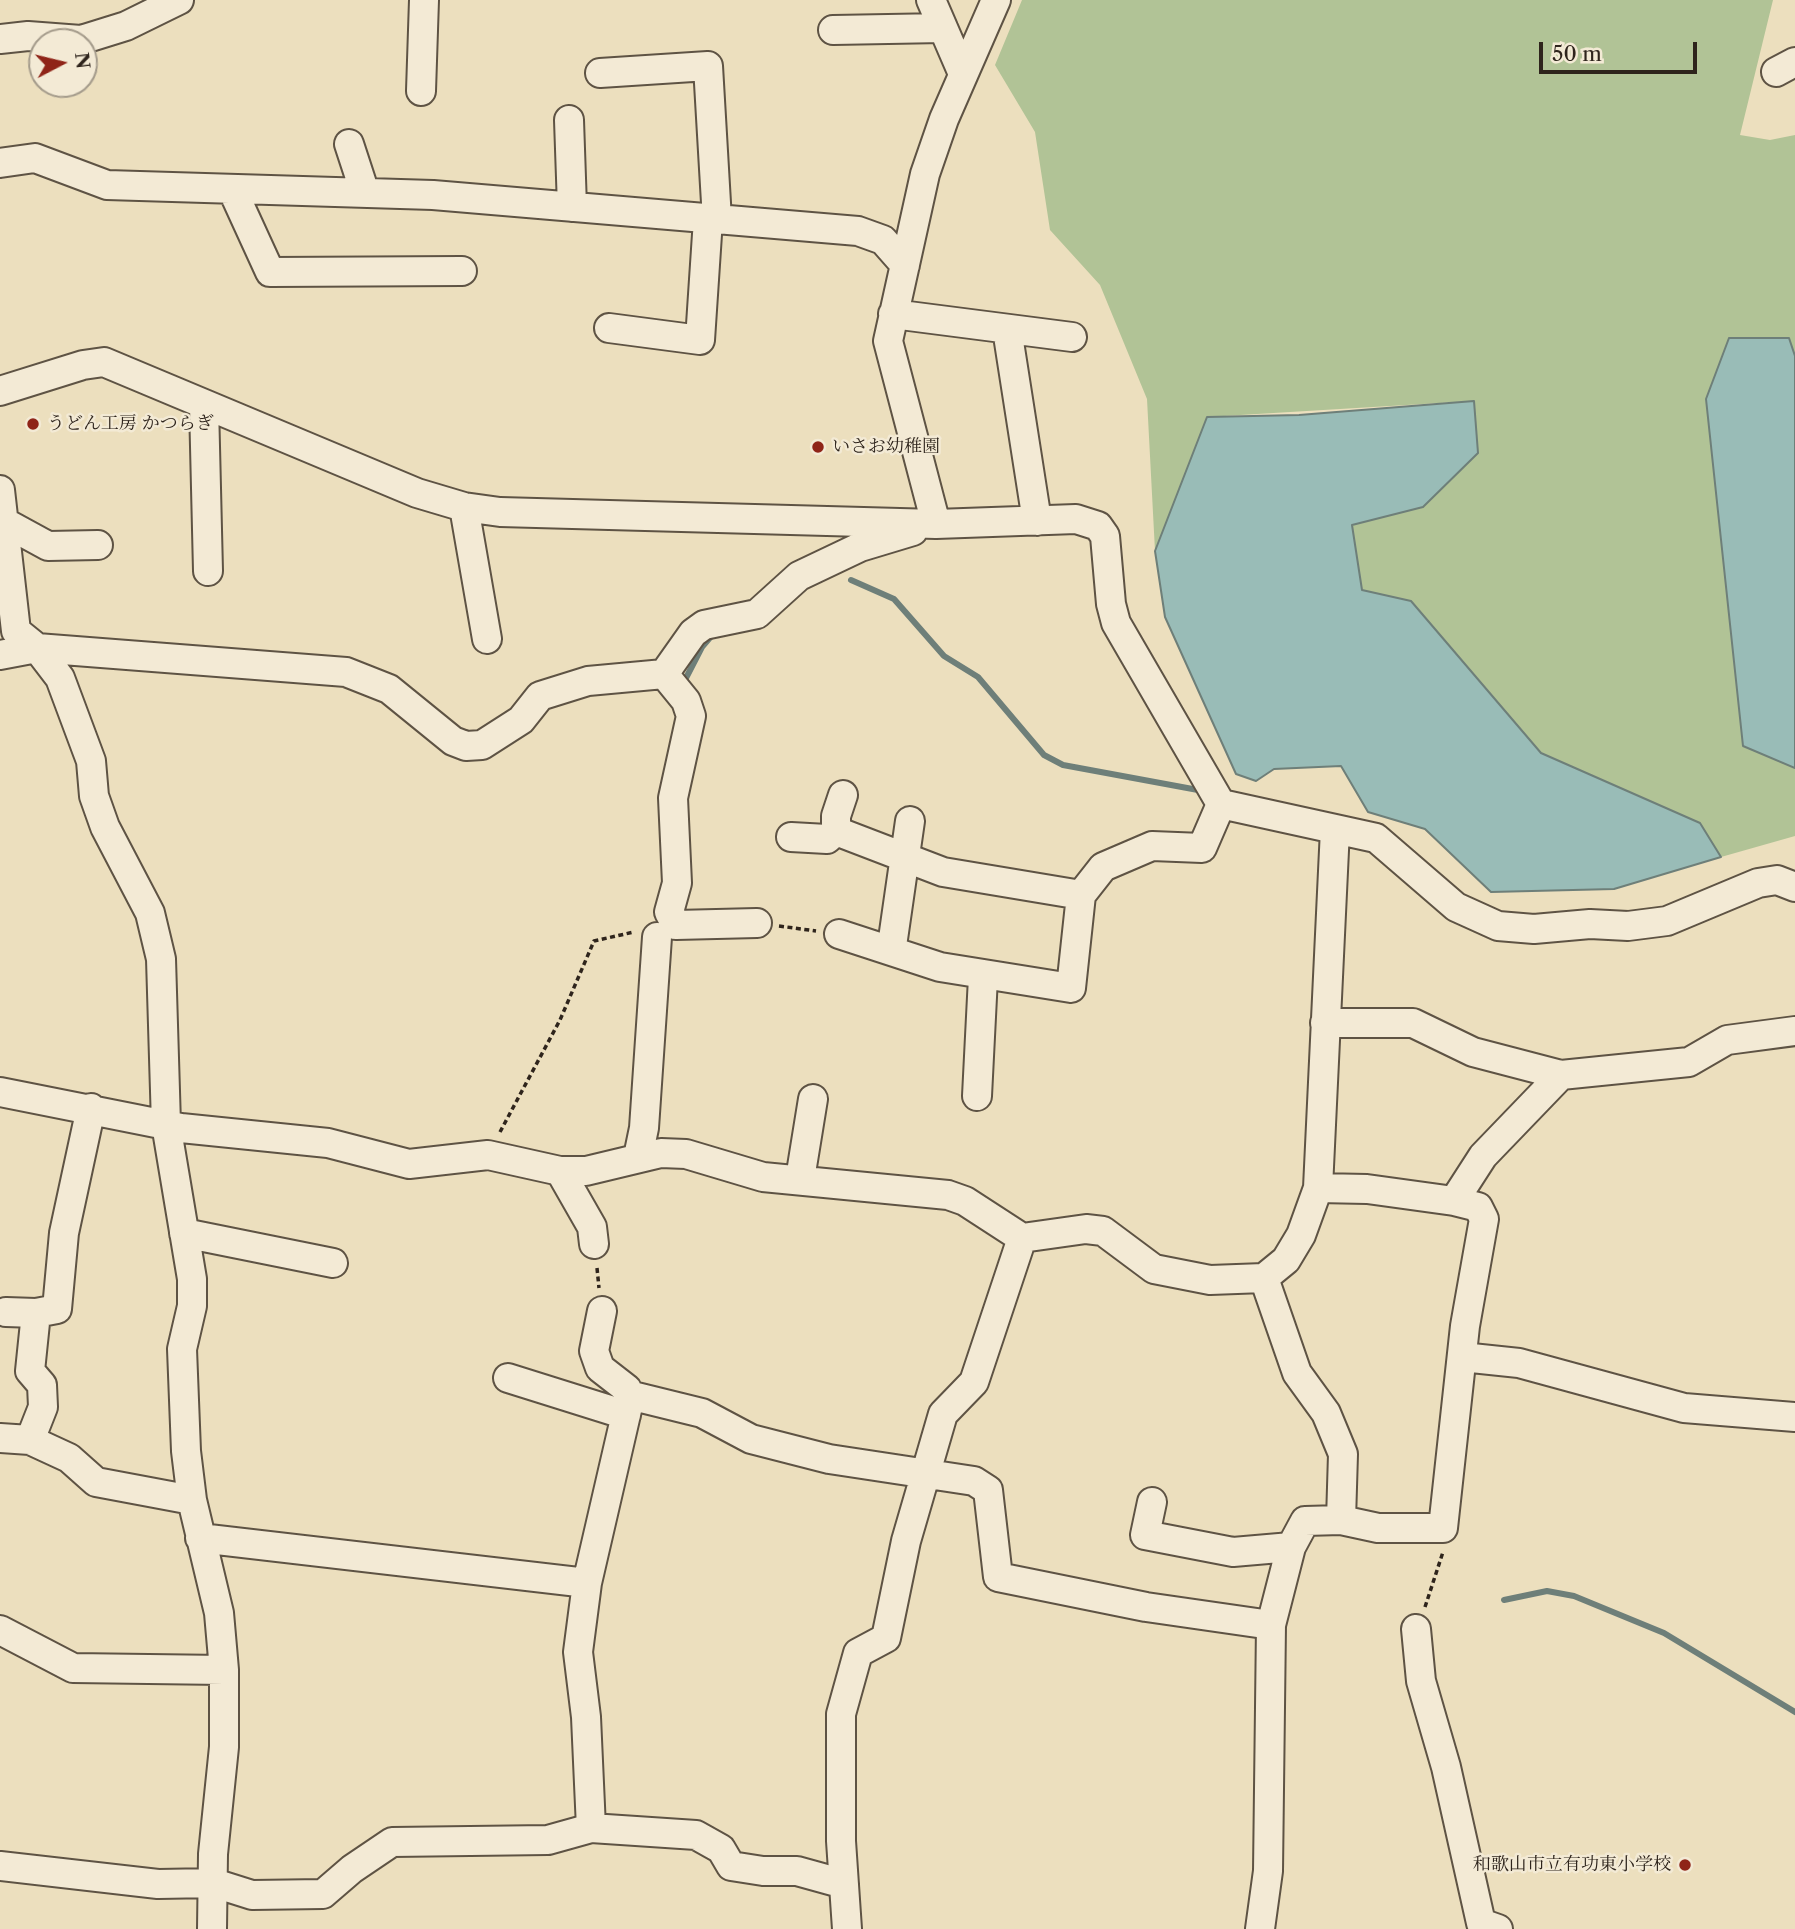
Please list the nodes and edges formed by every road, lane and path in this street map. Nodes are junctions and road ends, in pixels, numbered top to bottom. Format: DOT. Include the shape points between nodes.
graph roads {
  1 [pos="178,0"];
  2 [pos="424,0"];
  3 [pos="931,0"];
  4 [pos="996,0"];
  5 [pos="943,29"];
  6 [pos="833,30"];
  7 [pos="0,39"];
  8 [pos="600,73"];
  9 [pos="963,74"];
  10 [pos="421,91"];
  11 [pos="569,120"];
  12 [pos="349,144"];
  13 [pos="0,163"];
  14 [pos="232,189"];
  15 [pos="365,193"];
  16 [pos="572,207"];
  17 [pos="712,220"];
  18 [pos="905,265"];
  19 [pos="462,271"];
  20 [pos="893,313"];
  21 [pos="609,328"];
  22 [pos="1007,329"];
  23 [pos="1072,337"];
  24 [pos="0,391"];
  25 [pos="204,405"];
  26 [pos="0,490"];
  27 [pos="464,507"];
  28 [pos="1037,521"];
  29 [pos="936,524"];
  30 [pos="3,537"];
  31 [pos="98,545"];
  32 [pos="208,571"];
  33 [pos="487,639"];
  34 [pos="37,648"];
  35 [pos="0,655"];
  36 [pos="664,674"];
  37 [pos="843,795"];
  38 [pos="1221,804"];
  39 [pos="910,821"];
  40 [pos="1335,829"];
  41 [pos="835,831"];
  42 [pos="791,837"];
  43 [pos="905,859"];
  44 [pos="1795,887"];
  45 [pos="1081,895"];
  46 [pos="669,912"];
  47 [pos="757,923"];
  48 [pos="839,934"];
  49 [pos="657,937"];
  50 [pos="893,939"];
  51 [pos="983,976"];
  52 [pos="1325,1023"];
  53 [pos="1795,1031"];
  54 [pos="1561,1075"];
  55 [pos="0,1092"];
  56 [pos="977,1097"];
  57 [pos="813,1100"];
  58 [pos="91,1108"];
  59 [pos="166,1124"];
  60 [pos="488,1154"];
  61 [pos="638,1157"];
  62 [pos="560,1171"];
  63 [pos="800,1179"];
  64 [pos="1318,1188"];
  65 [pos="1454,1201"];
  66 [pos="184,1233"];
  67 [pos="1023,1238"];
  68 [pos="594,1244"];
  69 [pos="333,1263"];
  70 [pos="1264,1278"];
  71 [pos="602,1311"];
  72 [pos="6,1312"];
  73 [pos="36,1313"];
  74 [pos="1462,1357"];
  75 [pos="508,1378"];
  76 [pos="628,1406"];
  77 [pos="1795,1417"];
  78 [pos="0,1438"];
  79 [pos="30,1440"];
  80 [pos="926,1475"];
  81 [pos="192,1500"];
  82 [pos="1152,1502"];
  83 [pos="1342,1520"];
  84 [pos="1443,1528"];
  85 [pos="200,1538"];
  86 [pos="1291,1547"];
  87 [pos="587,1583"];
  88 [pos="1271,1625"];
  89 [pos="1416,1629"];
  90 [pos="0,1630"];
  91 [pos="224,1670"];
  92 [pos="591,1828"];
  93 [pos="0,1866"];
  94 [pos="214,1883"];
  95 [pos="844,1884"];
  96 [pos="212,1929"];
  97 [pos="847,1929"];
  98 [pos="1260,1929"];
  99 [pos="1498,1929"];
  1 -- 7 [label="street" via="126,26 81,40"];
  2 -- 10 [label="street"];
  3 -- 5 [label="street"];
  4 -- 9 [label="street"];
  5 -- 6 [label="street"];
  5 -- 9 [label="street"];
  8 -- 17 [label="street" via="709,66"];
  9 -- 18 [label="street" via="925,174"];
  11 -- 16 [label="street"];
  12 -- 15 [label="street"];
  13 -- 14 [label="street" via="35,158 107,185"];
  14 -- 15 [label="street"];
  14 -- 19 [label="street" via="270,272"];
  15 -- 16 [label="street"];
  16 -- 17 [label="street"];
  17 -- 18 [label="street" via="858,231 883,240"];
  17 -- 21 [label="street" via="700,340"];
  18 -- 20 [label="street"];
  20 -- 22 [label="street"];
  20 -- 29 [label="street" via="888,341"];
  22 -- 23 [label="street"];
  22 -- 28 [label="street"];
  24 -- 25 [label="street" via="104,362"];
  25 -- 27 [label="street" via="417,493"];
  25 -- 32 [label="street"];
  26 -- 30 [label="street"];
  27 -- 29 [label="street" via="653,519"];
  27 -- 33 [label="street"];
  28 -- 29 [label="street"];
  28 -- 38 [label="street" via="1076,519 1098,526 1105,536 1116,623"];
  29 -- 36 [label="street" via="860,547 799,576 757,614 704,625"];
  30 -- 31 [label="street" via="48,546"];
  30 -- 34 [label="street" via="16,631"];
  34 -- 35 [label="street"];
  34 -- 36 [label="street" via="346,672 389,689 453,741 466,746 482,745 503,732 540,696 589,681"];
  34 -- 59 [label="street" via="60,678 91,761 94,796 105,827 156,931 161,958"];
  36 -- 46 [label="street" via="686,701 691,716 673,798 677,883"];
  37 -- 41 [label="street"];
  38 -- 40 [label="street"];
  38 -- 45 [label="street" via="1202,848 1152,846 1103,867"];
  39 -- 43 [label="street"];
  40 -- 44 [label="street" via="1376,838 1457,907 1498,926 1628,926 1667,920 1758,883 1777,880"];
  40 -- 52 [label="street"];
  41 -- 42 [label="street" via="827,839"];
  41 -- 43 [label="street"];
  43 -- 45 [label="street" via="943,872"];
  43 -- 50 [label="street"];
  45 -- 51 [label="street" via="1071,988"];
  46 -- 47 [label="street" via="676,925"];
  46 -- 60 [label="path" via="639,931 594,941 560,1020"];
  47 -- 48 [label="path"];
  48 -- 51 [label="street"];
  49 -- 61 [label="street"];
  51 -- 56 [label="street"];
  52 -- 54 [label="street" via="1413,1023 1473,1052"];
  52 -- 64 [label="street"];
  53 -- 54 [label="street" via="1727,1040 1689,1062"];
  54 -- 65 [label="street" via="1482,1156"];
  55 -- 58 [label="street"];
  57 -- 63 [label="street"];
  58 -- 59 [label="street"];
  58 -- 73 [label="street" via="64,1233 57,1310"];
  59 -- 60 [label="street" via="328,1143 409,1164"];
  59 -- 66 [label="street"];
  60 -- 62 [label="street"];
  61 -- 62 [label="street" via="586,1171"];
  61 -- 63 [label="street" via="685,1154 763,1177"];
  62 -- 68 [label="street" via="592,1227"];
  63 -- 67 [label="street" via="947,1195 965,1201"];
  64 -- 65 [label="street" via="1367,1189"];
  64 -- 70 [label="street" via="1301,1235 1286,1260"];
  65 -- 74 [label="street" via="1478,1207 1484,1219"];
  66 -- 69 [label="street"];
  66 -- 81 [label="street" via="192,1279 192,1306 182,1349"];
  67 -- 70 [label="street" via="1103,1231 1154,1269 1210,1279"];
  67 -- 80 [label="street" via="974,1382 943,1414"];
  68 -- 71 [label="path"];
  70 -- 83 [label="street" via="1297,1373 1325,1413 1343,1454"];
  71 -- 76 [label="street" via="594,1351 600,1368 626,1389"];
  72 -- 73 [label="street"];
  73 -- 79 [label="street" via="30,1371 42,1385 43,1407"];
  74 -- 77 [label="street" via="1519,1363 1684,1408"];
  74 -- 84 [label="street"];
  75 -- 76 [label="street"];
  76 -- 80 [label="street" via="702,1412 751,1439 829,1459"];
  76 -- 87 [label="street"];
  78 -- 79 [label="street"];
  79 -- 81 [label="street" via="69,1458 96,1482"];
  80 -- 88 [label="street" via="974,1481 988,1490 998,1577 1146,1607"];
  80 -- 95 [label="street" via="906,1541 886,1638 858,1653 841,1714"];
  81 -- 85 [label="street"];
  82 -- 86 [label="street" via="1144,1535 1233,1552"];
  83 -- 84 [label="street" via="1378,1528"];
  83 -- 86 [label="street" via="1305,1521"];
  84 -- 89 [label="path" via="1444,1548"];
  85 -- 87 [label="street"];
  85 -- 91 [label="street" via="219,1614"];
  86 -- 88 [label="street"];
  87 -- 92 [label="street" via="579,1652"];
  88 -- 98 [label="street" via="1268,1871"];
  89 -- 99 [label="street" via="1421,1681 1446,1767 1481,1923"];
  90 -- 91 [label="street" via="73,1668"];
  91 -- 94 [label="street" via="224,1747"];
  92 -- 94 [label="street" via="548,1840 392,1842 323,1894 252,1895"];
  92 -- 95 [label="street" via="696,1835 721,1849 731,1866 797,1871"];
  93 -- 94 [label="street" via="158,1884"];
  94 -- 96 [label="street"];
  95 -- 97 [label="street"];
}
